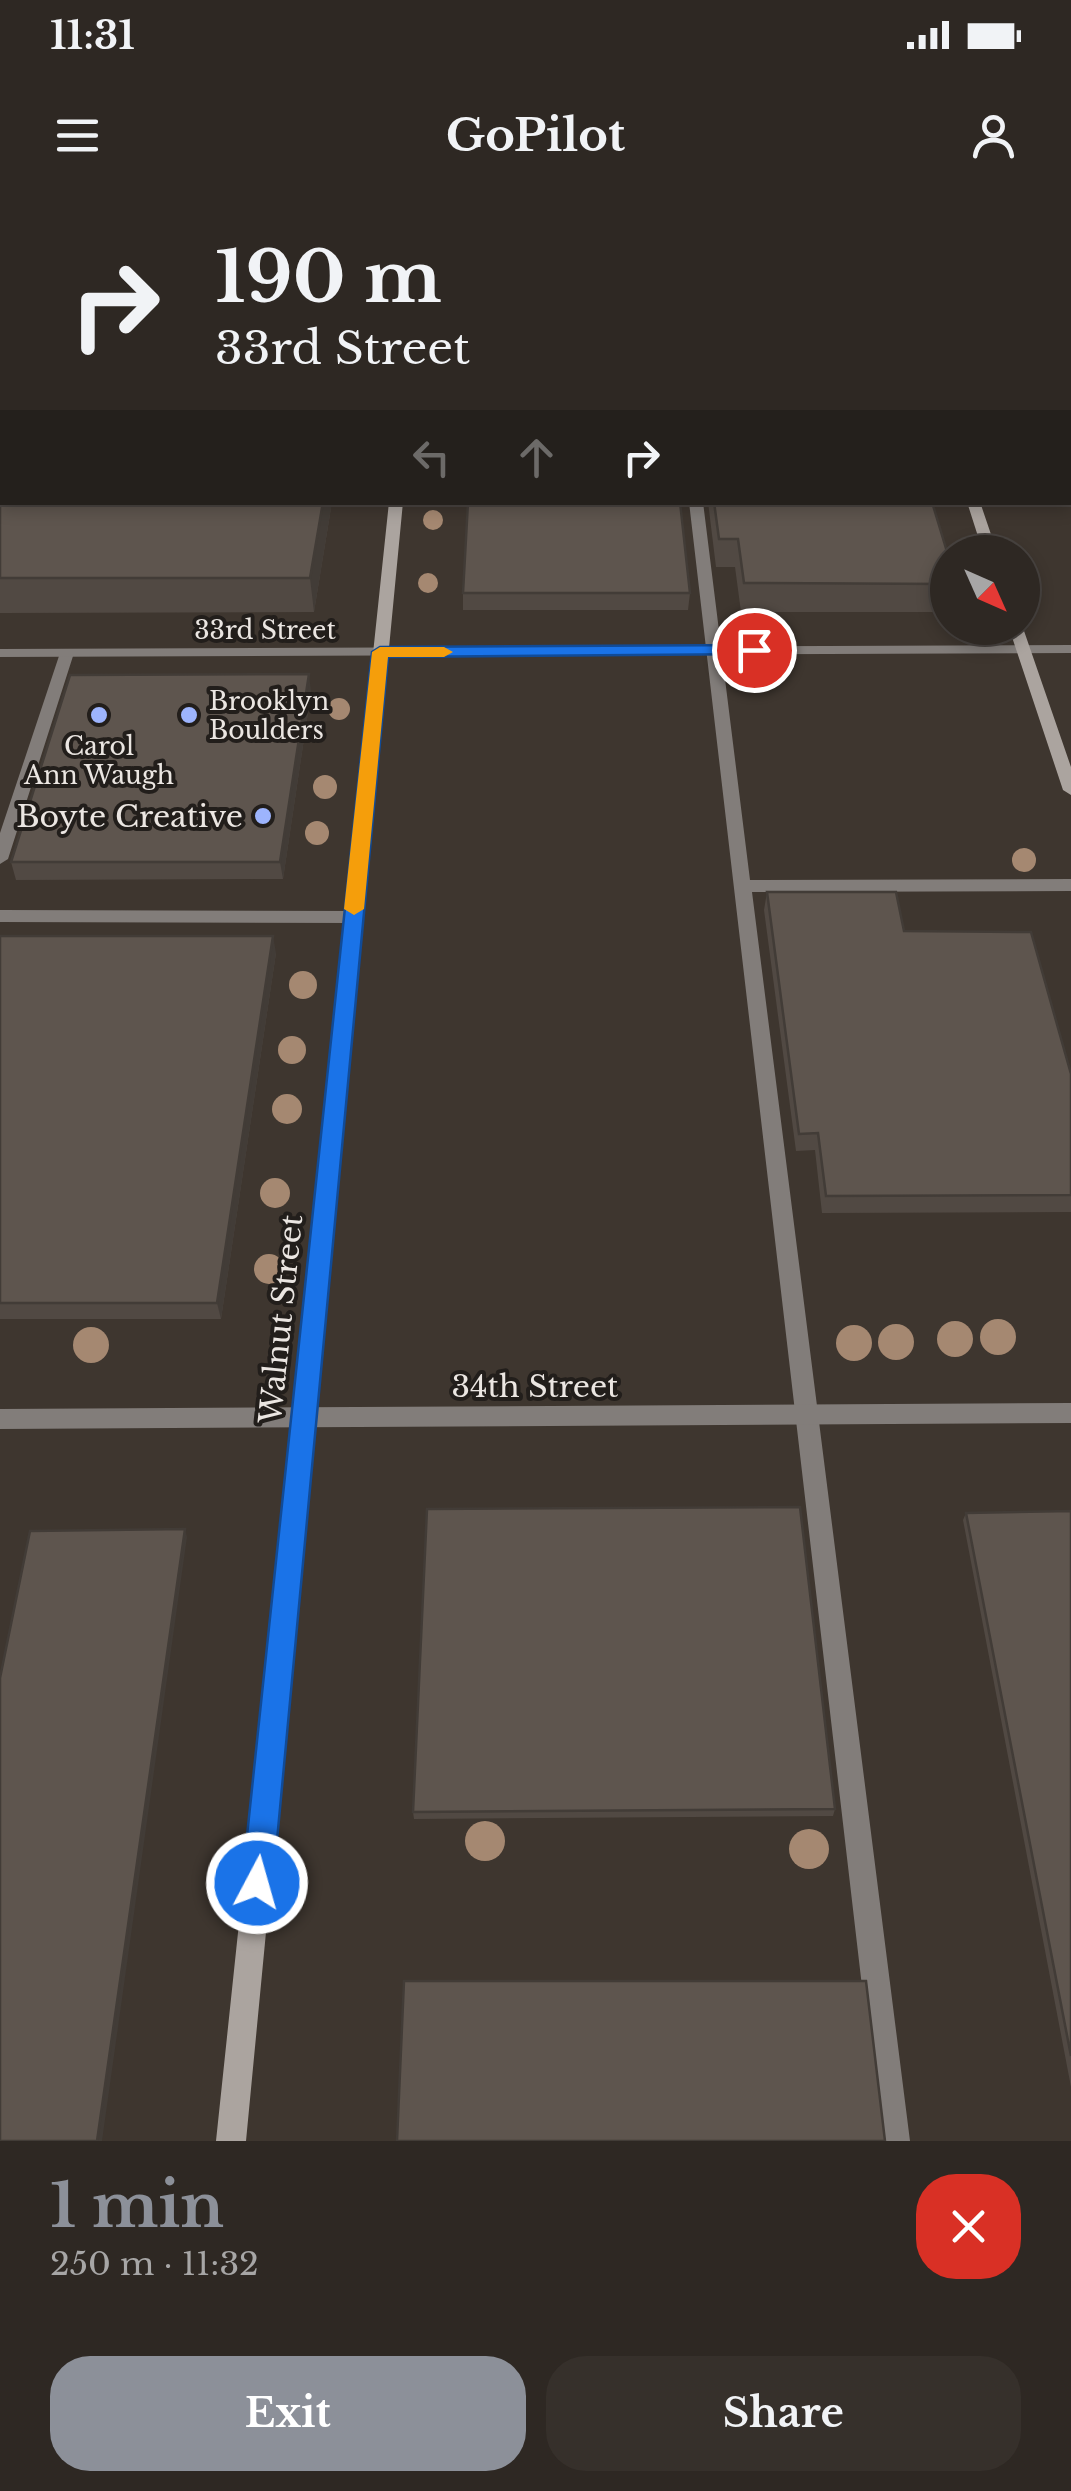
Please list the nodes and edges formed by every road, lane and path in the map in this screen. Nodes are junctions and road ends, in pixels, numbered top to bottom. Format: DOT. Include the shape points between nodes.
graph roads {
  1 [pos="396,505"];
  2 [pos="696,505"];
  3 [pos="975,505"];
  4 [pos="985,535"];
  5 [pos="1022,645"];
  6 [pos="1023,649"];
  7 [pos="1071,649"];
  8 [pos="714,650"];
  9 [pos="380,652"];
  10 [pos="0,653"];
  11 [pos="67,653"];
  12 [pos="1071,790"];
  13 [pos="0,858"];
  14 [pos="1071,885"];
  15 [pos="743,886"];
  16 [pos="0,916"];
  17 [pos="354,916"];
  18 [pos="1071,1413"];
  19 [pos="807,1415"];
  20 [pos="304,1417"];
  21 [pos="0,1419"];
  22 [pos="231,2141"];
  23 [pos="895,2141"];
  1 -- 9 [label="street, Walnut Street"];
  2 -- 8 [label="street"];
  3 -- 4 [label="street"];
  5 -- 6 [label="street"];
  6 -- 7 [label="street, 33rd Street"];
  6 -- 8 [label="street, 33rd Street"];
  6 -- 12 [label="street"];
  8 -- 9 [label="street, 33rd Street"];
  8 -- 15 [label="street"];
  9 -- 11 [label="street, 33rd Street"];
  9 -- 17 [label="street, Walnut Street"];
  10 -- 11 [label="street, 33rd Street"];
  11 -- 13 [label="street"];
  14 -- 15 [label="street"];
  15 -- 19 [label="street"];
  16 -- 17 [label="street"];
  17 -- 20 [label="street, Walnut Street"];
  18 -- 19 [label="street, 34th Street"];
  19 -- 20 [label="street, 34th Street"];
  19 -- 23 [label="street"];
  20 -- 21 [label="street, 34th Street"];
  20 -- 22 [label="street, Walnut Street"];
}
